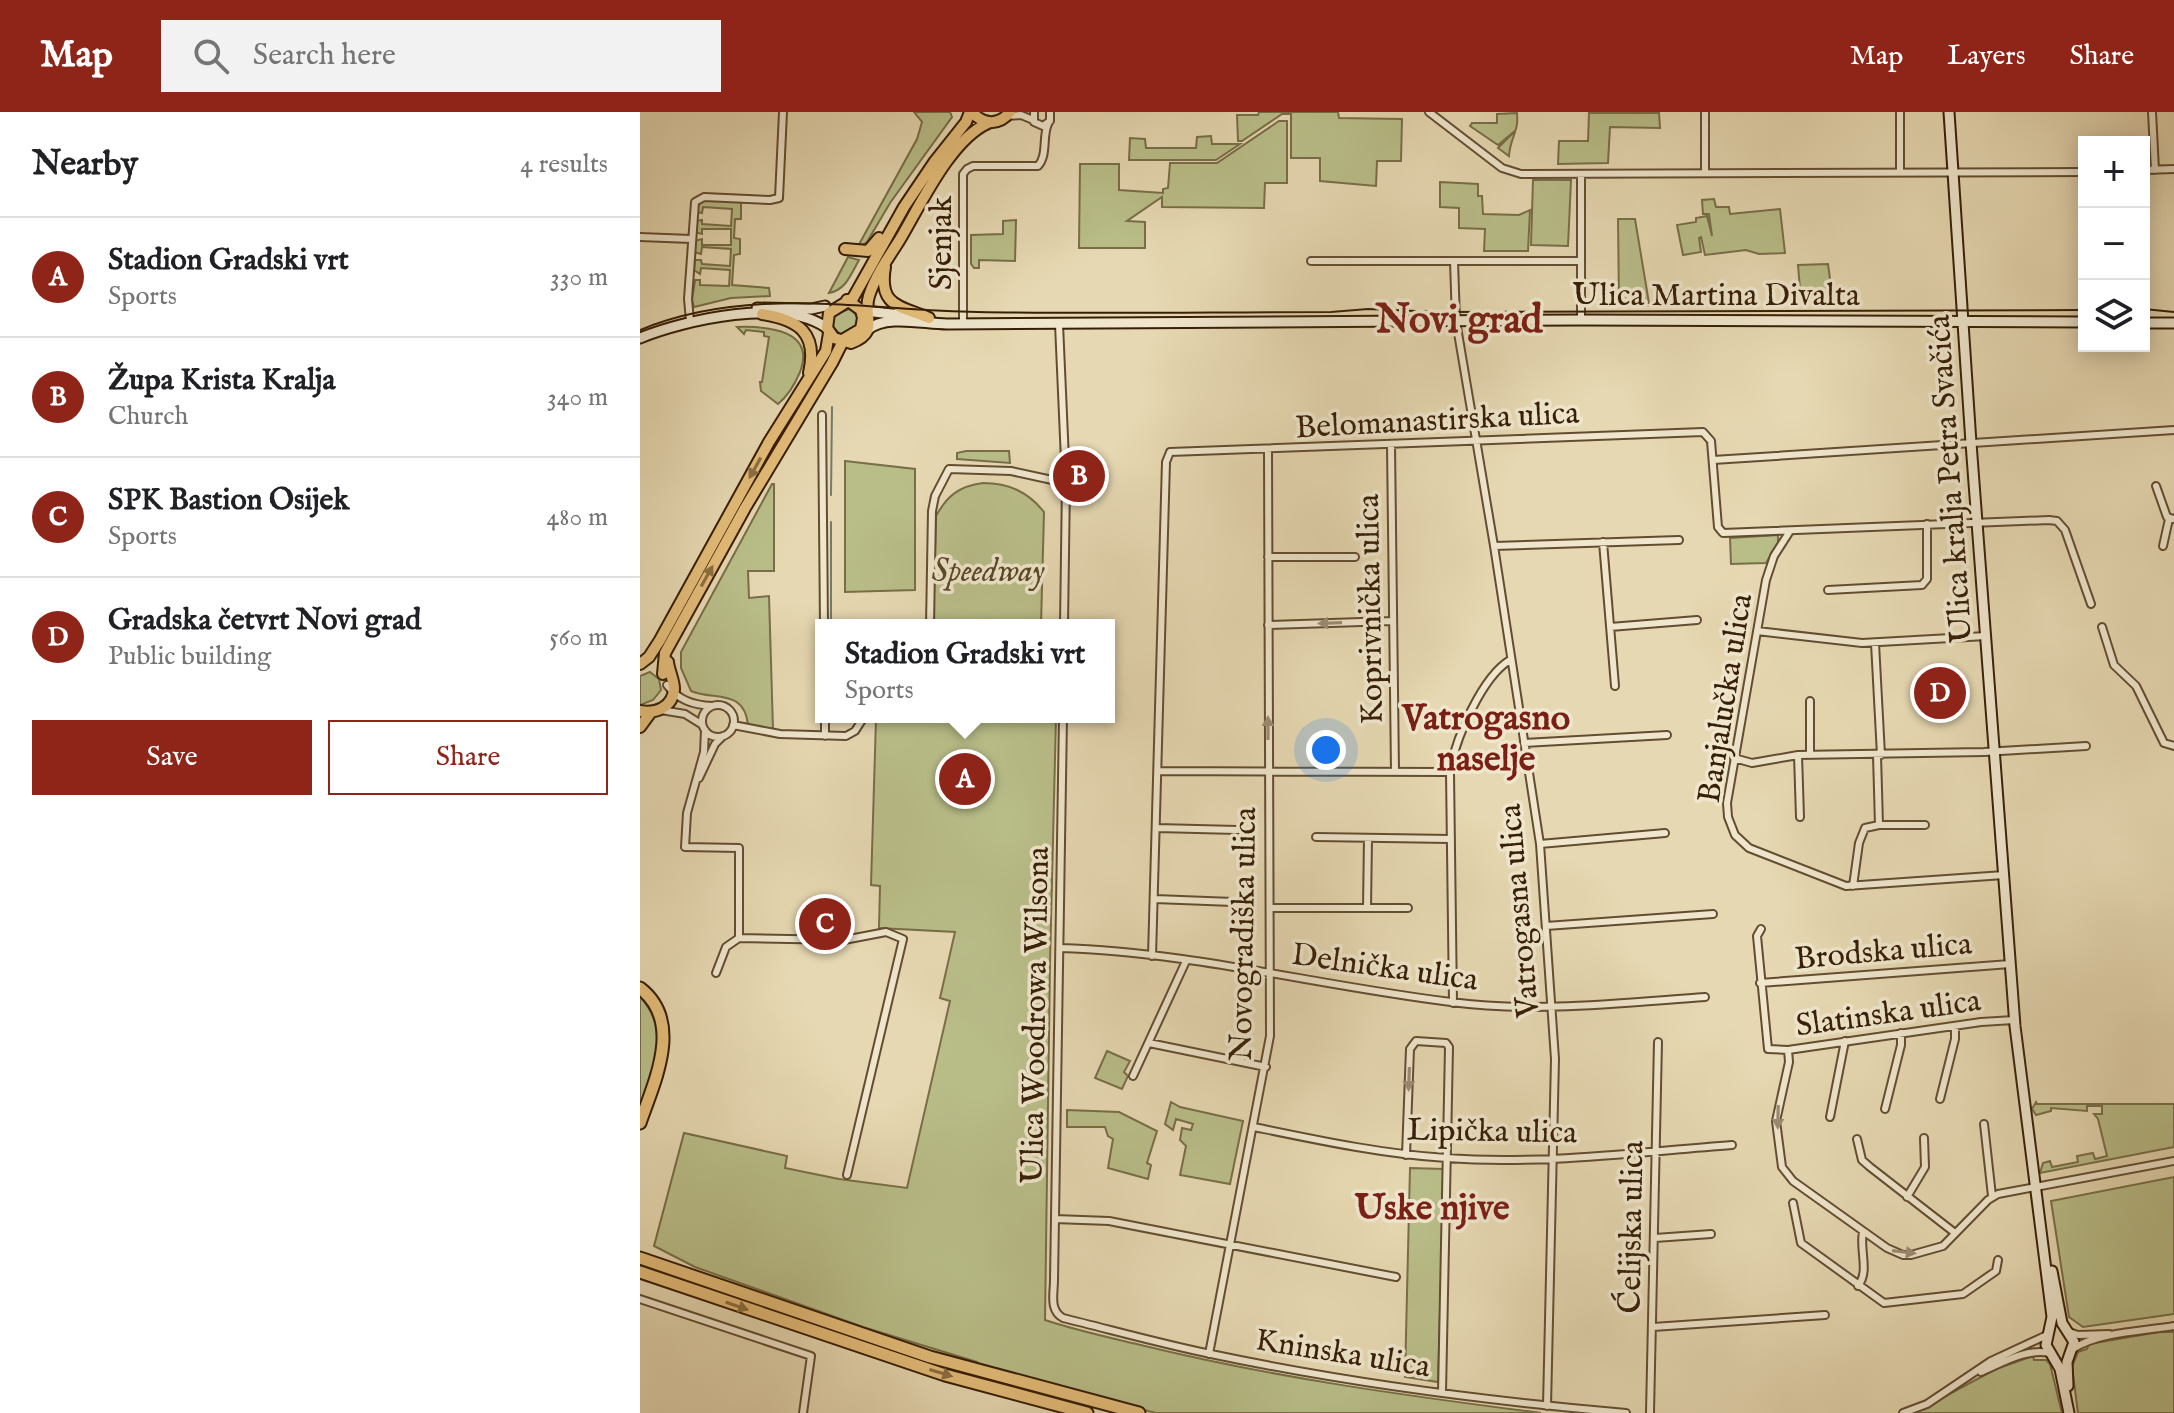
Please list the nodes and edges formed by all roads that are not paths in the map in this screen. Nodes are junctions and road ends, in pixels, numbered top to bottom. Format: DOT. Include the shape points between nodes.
graph roads {
  1 [pos="783,112"];
  2 [pos="964,112"];
  3 [pos="1050,112"];
  4 [pos="1429,112"];
  5 [pos="1705,112"];
  6 [pos="1900,112"];
  7 [pos="1949,112"];
  8 [pos="2152,112"];
  9 [pos="1006,113"];
  10 [pos="978,117"];
  11 [pos="1035,119"];
  12 [pos="1048,124"];
  13 [pos="961,126"];
  14 [pos="1044,139"];
  15 [pos="2174,169"];
  16 [pos="2150,170"];
  17 [pos="2155,170"];
  18 [pos="1900,172"];
  19 [pos="1954,172"];
  20 [pos="2078,172"];
  21 [pos="1705,173"];
  22 [pos="1581,174"];
  23 [pos="894,223"];
  24 [pos="640,237"];
  25 [pos="691,239"];
  26 [pos="845,249"];
  27 [pos="1311,261"];
  28 [pos="1454,261"];
  29 [pos="1581,261"];
  30 [pos="886,262"];
  31 [pos="845,300"];
  32 [pos="825,306"];
  33 [pos="864,311"];
  34 [pos="762,314"];
  35 [pos="929,318"];
  36 [pos="1581,320"];
  37 [pos="690,321"];
  38 [pos="1456,321"];
  39 [pos="1964,321"];
  40 [pos="2078,322"];
  41 [pos="2150,323"];
  42 [pos="2174,323"];
  43 [pos="963,324"];
  44 [pos="1059,324"];
  45 [pos="825,328"];
  46 [pos="867,330"];
  47 [pos="640,338"];
  48 [pos="846,342"];
  49 [pos="808,381"];
  50 [pos="822,415"];
  51 [pos="2174,430"];
  52 [pos="1478,441"];
  53 [pos="1971,443"];
  54 [pos="1391,445"];
  55 [pos="1268,450"];
  56 [pos="1713,460"];
  57 [pos="1066,483"];
  58 [pos="2156,486"];
  59 [pos="2172,519"];
  60 [pos="1978,521"];
  61 [pos="1927,524"];
  62 [pos="1790,531"];
  63 [pos="1679,540"];
  64 [pos="1603,542"];
  65 [pos="1494,546"];
  66 [pos="2163,546"];
  67 [pos="1268,557"];
  68 [pos="1355,557"];
  69 [pos="1828,590"];
  70 [pos="2091,604"];
  71 [pos="824,619"];
  72 [pos="930,619"];
  73 [pos="1064,619"];
  74 [pos="1697,620"];
  75 [pos="1392,621"];
  76 [pos="1268,625"];
  77 [pos="1610,627"];
  78 [pos="2102,627"];
  79 [pos="1757,631"];
  80 [pos="1986,636"];
  81 [pos="1875,643"];
  82 [pos="671,645"];
  83 [pos="1510,660"];
  84 [pos="642,666"];
  85 [pos="663,674"];
  86 [pos="1615,686"];
  87 [pos="670,689"];
  88 [pos="1810,701"];
  89 [pos="712,706"];
  90 [pos="647,712"];
  91 [pos="825,723"];
  92 [pos="859,723"];
  93 [pos="1063,723"];
  94 [pos="733,725"];
  95 [pos="640,727"];
  96 [pos="704,728"];
  97 [pos="1667,735"];
  98 [pos="723,736"];
  99 [pos="825,736"];
  100 [pos="1524,743"];
  101 [pos="2086,746"];
  102 [pos="2174,746"];
  103 [pos="1994,751"];
  104 [pos="1798,755"];
  105 [pos="1810,755"];
  106 [pos="1879,755"];
  107 [pos="1734,758"];
  108 [pos="1158,771"];
  109 [pos="1395,772"];
  110 [pos="1450,772"];
  111 [pos="1268,773"];
  112 [pos="695,785"];
  113 [pos="1800,817"];
  114 [pos="1879,825"];
  115 [pos="1925,825"];
  116 [pos="1157,828"];
  117 [pos="1237,830"];
  118 [pos="1665,833"];
  119 [pos="1316,837"];
  120 [pos="1368,838"];
  121 [pos="1451,839"];
  122 [pos="1540,844"];
  123 [pos="2004,875"];
  124 [pos="1853,886"];
  125 [pos="1155,899"];
  126 [pos="1233,902"];
  127 [pos="1271,908"];
  128 [pos="1367,908"];
  129 [pos="1408,908"];
  130 [pos="1713,914"];
  131 [pos="1546,926"];
  132 [pos="1761,929"];
  133 [pos="739,938"];
  134 [pos="1060,948"];
  135 [pos="1152,956"];
  136 [pos="1186,961"];
  137 [pos="2010,964"];
  138 [pos="716,973"];
  139 [pos="1271,974"];
  140 [pos="1760,983"];
  141 [pos="640,988"];
  142 [pos="1705,997"];
  143 [pos="1453,1003"];
  144 [pos="1552,1007"];
  145 [pos="2014,1020"];
  146 [pos="1955,1026"];
  147 [pos="1901,1033"];
  148 [pos="1845,1041"];
  149 [pos="1658,1042"];
  150 [pos="1149,1043"];
  151 [pos="1768,1049"];
  152 [pos="1788,1050"];
  153 [pos="1266,1067"];
  154 [pos="1133,1076"];
  155 [pos="1940,1099"];
  156 [pos="1885,1109"];
  157 [pos="1830,1117"];
  158 [pos="640,1123"];
  159 [pos="1984,1124"];
  160 [pos="1254,1127"];
  161 [pos="1924,1138"];
  162 [pos="1857,1139"];
  163 [pos="1732,1145"];
  164 [pos="1656,1151"];
  165 [pos="1406,1155"];
  166 [pos="1448,1158"];
  167 [pos="1553,1159"];
  168 [pos="2174,1161"];
  169 [pos="847,1175"];
  170 [pos="2037,1187"];
  171 [pos="1992,1196"];
  172 [pos="1907,1197"];
  173 [pos="1793,1203"];
  174 [pos="1055,1219"];
  175 [pos="2042,1224"];
  176 [pos="1863,1232"];
  177 [pos="1955,1233"];
  178 [pos="1711,1234"];
  179 [pos="1655,1238"];
  180 [pos="1231,1245"];
  181 [pos="640,1256"];
  182 [pos="1998,1260"];
  183 [pos="640,1275"];
  184 [pos="1396,1277"];
  185 [pos="1858,1286"];
  186 [pos="640,1299"];
  187 [pos="1056,1314"];
  188 [pos="1825,1315"];
  189 [pos="2174,1326"];
  190 [pos="1653,1327"];
  191 [pos="2068,1331"];
  192 [pos="2050,1333"];
  193 [pos="2117,1334"];
  194 [pos="2071,1350"];
  195 [pos="1209,1354"];
  196 [pos="2052,1354"];
  197 [pos="1970,1377"];
  198 [pos="1442,1393"];
  199 [pos="1547,1406"];
  200 [pos="2069,1410"];
  201 [pos="803,1413"];
  202 [pos="1087,1413"];
  203 [pos="1139,1413"];
  204 [pos="1626,1413"];
  205 [pos="1650,1413"];
  206 [pos="1903,1413"];
  1 -- 25 [label="street" via="779,198 700,198 693,207"];
  2 -- 13 [label="main road"];
  3 -- 12 [label="street, Sjenjak"];
  4 -- 22 [label="street" via="1509,172"];
  5 -- 21 [label="street"];
  6 -- 18 [label="street"];
  7 -- 19 [label="street, Ulica kralja Petra Svačića"];
  8 -- 17 [label="street"];
  9 -- 10 [label="main road"];
  9 -- 11 [label="street"];
  10 -- 13 [label="main road"];
  10 -- 30 [label="main road"];
  11 -- 12 [label="street"];
  11 -- 14 [label="street"];
  12 -- 14 [label="street, Sjenjak"];
  13 -- 23 [label="main road"];
  14 -- 43 [label="street, Sjenjak" via="1038,166 973,166 963,174"];
  15 -- 17 [label="street"];
  16 -- 17 [label="street"];
  18 -- 19 [label="street"];
  18 -- 21 [label="street"];
  19 -- 20 [label="street"];
  19 -- 39 [label="street, Ulica kralja Petra Svačića"];
  21 -- 22 [label="street"];
  22 -- 29 [label="street"];
  23 -- 26 [label="main road" via="868,251"];
  23 -- 31 [label="main road"];
  24 -- 25 [label="street"];
  25 -- 37 [label="street"];
  27 -- 28 [label="street"];
  28 -- 29 [label="street"];
  28 -- 38 [label="street"];
  29 -- 36 [label="street"];
  30 -- 33 [label="main road"];
  30 -- 35 [label="main road" via="885,289 892,301 904,311"];
  31 -- 32 [label="main road"];
  31 -- 33 [label="main road"];
  31 -- 45 [label="main road" via="826,317"];
  32 -- 37 [label="street" via="735,309"];
  32 -- 45 [label="main road"];
  33 -- 35 [label="street, Ulica Martina Divalta"];
  33 -- 46 [label="main road" via="870,321"];
  33 -- 48 [label="main road" via="861,329"];
  34 -- 37 [label="street"];
  34 -- 45 [label="street" via="798,316"];
  34 -- 49 [label="main road" via="792,322 809,338"];
  35 -- 43 [label="street, Ulica Martina Divalta"];
  36 -- 38 [label="street, Ulica Martina Divalta"];
  36 -- 39 [label="street, Ulica Martina Divalta"];
  37 -- 47 [label="street"];
  38 -- 44 [label="street, Ulica Martina Divalta"];
  38 -- 52 [label="street, Vatrogasna ulica"];
  39 -- 40 [label="street, Ulica Martina Divalta"];
  39 -- 53 [label="street, Ulica kralja Petra Svačića"];
  41 -- 42 [label="street"];
  43 -- 44 [label="street, Ulica Martina Divalta"];
  43 -- 46 [label="street, Ulica Martina Divalta" via="888,322"];
  44 -- 57 [label="street"];
  45 -- 48 [label="main road"];
  45 -- 49 [label="main road" via="828,346"];
  46 -- 48 [label="main road" via="859,340"];
  82 -- 48 [label="main road, one-way" via="759,482"];
  49 -- 84 [label="main road, one-way"];
  50 -- 71 [label="street"];
  51 -- 53 [label="street"];
  52 -- 54 [label="street, Belomanastirska ulica"];
  52 -- 56 [label="street, Belomanastirska ulica" via="1698,431 1709,436"];
  52 -- 65 [label="street, Vatrogasna ulica"];
  53 -- 56 [label="street"];
  53 -- 60 [label="street, Ulica kralja Petra Svačića"];
  54 -- 55 [label="street, Belomanastirska ulica"];
  54 -- 75 [label="street, Koprivnička ulica"];
  55 -- 67 [label="street, Novogradiška ulica"];
  55 -- 108 [label="street, Belomanastirska ulica" via="1167,455"];
  56 -- 62 [label="street" via="1718,527 1723,533"];
  57 -- 72 [label="street" via="1011,471 947,471 932,511"];
  57 -- 73 [label="street"];
  58 -- 59 [label="street"];
  59 -- 66 [label="street"];
  60 -- 61 [label="street"];
  60 -- 70 [label="street" via="2062,524"];
  60 -- 80 [label="street, Ulica kralja Petra Svačića"];
  61 -- 62 [label="street"];
  61 -- 69 [label="street" via="1927,579 1922,585"];
  62 -- 79 [label="street, Banjalučka ulica" via="1770,567"];
  63 -- 64 [label="street"];
  64 -- 65 [label="street"];
  64 -- 77 [label="street"];
  65 -- 83 [label="street, Vatrogasna ulica"];
  67 -- 68 [label="street"];
  67 -- 76 [label="street, Novogradiška ulica"];
  74 -- 77 [label="street"];
  75 -- 76 [label="street, one-way"];
  75 -- 109 [label="street, Koprivnička ulica"];
  111 -- 76 [label="street, Novogradiška ulica, one-way"];
  77 -- 86 [label="street"];
  78 -- 102 [label="street" via="2114,665 2136,686 2164,743"];
  79 -- 81 [label="street"];
  79 -- 107 [label="street, Banjalučka ulica"];
  80 -- 81 [label="street"];
  80 -- 103 [label="street, Ulica kralja Petra Svačića"];
  81 -- 106 [label="street"];
  82 -- 85 [label="main road" via="663,658"];
  82 -- 87 [label="main road"];
  83 -- 100 [label="street, Vatrogasna ulica"];
  83 -- 110 [label="street" via="1467,720"];
  84 -- 85 [label="main road"];
  85 -- 87 [label="main road"];
  87 -- 89 [label="street" via="695,704"];
  87 -- 90 [label="main road"];
  87 -- 90 [label="main road" via="669,702"];
  88 -- 105 [label="street"];
  89 -- 94 [label="street" via="730,711"];
  89 -- 96 [label="street" via="704,712"];
  90 -- 95 [label="main road"];
  90 -- 96 [label="street" via="685,714"];
  91 -- 99 [label="street"];
  92 -- 99 [label="street" via="851,734"];
  93 -- 134 [label="street, Ulica Woodrowa Wilsona"];
  94 -- 98 [label="street"];
  94 -- 99 [label="street"];
  96 -- 98 [label="street"];
  96 -- 112 [label="street"];
  97 -- 100 [label="street"];
  98 -- 112 [label="street"];
  100 -- 122 [label="street, Vatrogasna ulica"];
  101 -- 103 [label="street"];
  103 -- 106 [label="street"];
  103 -- 123 [label="street, Ulica kralja Petra Svačića"];
  104 -- 105 [label="street"];
  104 -- 107 [label="street" via="1752,763"];
  104 -- 113 [label="street"];
  105 -- 106 [label="street"];
  106 -- 114 [label="street"];
  107 -- 124 [label="street, Banjalučka ulica" via="1726,809 1739,840 1756,852"];
  108 -- 111 [label="street"];
  108 -- 116 [label="street"];
  109 -- 110 [label="street"];
  109 -- 111 [label="street"];
  110 -- 121 [label="street"];
  111 -- 127 [label="street, Novogradiška ulica"];
  112 -- 133 [label="street" via="685,847 739,848"];
  114 -- 115 [label="street"];
  114 -- 124 [label="street" via="1862,833"];
  116 -- 117 [label="street"];
  116 -- 125 [label="street"];
  118 -- 122 [label="street"];
  119 -- 120 [label="street"];
  120 -- 121 [label="street"];
  120 -- 128 [label="street"];
  121 -- 143 [label="street"];
  122 -- 131 [label="street, Vatrogasna ulica"];
  123 -- 124 [label="street, Banjalučka ulica"];
  123 -- 137 [label="street, Ulica kralja Petra Svačića"];
  125 -- 126 [label="street"];
  125 -- 135 [label="street"];
  127 -- 128 [label="street"];
  127 -- 139 [label="street, Novogradiška ulica"];
  128 -- 129 [label="street"];
  130 -- 131 [label="street"];
  131 -- 144 [label="street, Vatrogasna ulica"];
  132 -- 140 [label="street, Brodska ulica"];
  133 -- 138 [label="street" via="726,947"];
  133 -- 169 [label="street" via="844,940 886,932 903,939"];
  134 -- 135 [label="street, Delnička ulica"];
  134 -- 174 [label="street, Ulica Woodrowa Wilsona"];
  135 -- 136 [label="street, Delnička ulica"];
  136 -- 139 [label="street, Delnička ulica"];
  136 -- 150 [label="street"];
  137 -- 140 [label="street, Brodska ulica"];
  137 -- 145 [label="street, Ulica kralja Petra Svačića"];
  139 -- 143 [label="street, Delnička ulica"];
  139 -- 153 [label="street, Novogradiška ulica"];
  140 -- 151 [label="street, Brodska ulica"];
  141 -- 158 [label="highway" via="655,1004 663,1031 663,1053"];
  142 -- 144 [label="street, Delnička ulica"];
  143 -- 144 [label="street, Delnička ulica"];
  144 -- 167 [label="street, Vatrogasna ulica"];
  145 -- 146 [label="street, Slatinska ulica"];
  145 -- 170 [label="street, Ulica kralja Petra Svačića"];
  146 -- 147 [label="street, Slatinska ulica"];
  146 -- 155 [label="street"];
  147 -- 148 [label="street, Slatinska ulica"];
  147 -- 156 [label="street"];
  148 -- 152 [label="street, Slatinska ulica"];
  148 -- 157 [label="street"];
  149 -- 164 [label="street, Ćelijska ulica"];
  150 -- 153 [label="street"];
  150 -- 154 [label="street"];
  151 -- 152 [label="street, Slatinska ulica"];
  152 -- 176 [label="street, one-way" via="1776,1113 1782,1167 1793,1181"];
  153 -- 160 [label="street, Novogradiška ulica"];
  159 -- 171 [label="street"];
  160 -- 165 [label="street, Lipička ulica"];
  160 -- 180 [label="street, Novogradiška ulica"];
  161 -- 172 [label="street" via="1925,1167"];
  162 -- 172 [label="street" via="1862,1160"];
  163 -- 164 [label="street, Lipička ulica"];
  164 -- 167 [label="street, Lipička ulica"];
  164 -- 179 [label="street, Ćelijska ulica"];
  165 -- 166 [label="street, Lipička ulica"];
  166 -- 165 [label="street, one-way" via="1449,1047 1440,1042 1416,1041 1410,1049"];
  166 -- 167 [label="street, Lipička ulica"];
  166 -- 198 [label="street"];
  167 -- 199 [label="street, Vatrogasna ulica"];
  168 -- 170 [label="street"];
  170 -- 171 [label="street"];
  170 -- 175 [label="street, Ulica kralja Petra Svačića"];
  171 -- 177 [label="street"];
  172 -- 177 [label="street"];
  173 -- 185 [label="street" via="1801,1243"];
  174 -- 180 [label="street" via="1100,1219"];
  174 -- 187 [label="street, Ulica Woodrowa Wilsona"];
  175 -- 191 [label="street, Ulica kralja Petra Svačića"];
  175 -- 192 [label="street, Ulica kralja Petra Svačića"];
  176 -- 177 [label="street, one-way" via="1903,1255 1943,1246"];
  176 -- 185 [label="street" via="1864,1276"];
  178 -- 179 [label="street"];
  179 -- 190 [label="street, Ćelijska ulica"];
  180 -- 184 [label="street"];
  180 -- 195 [label="street, Novogradiška ulica"];
  181 -- 203 [label="highway" via="857,1334"];
  182 -- 185 [label="street" via="1996,1271 1963,1294 1890,1304"];
  183 -- 202 [label="highway, one-way" via="932,1371"];
  186 -- 201 [label="street" via="811,1356"];
  187 -- 195 [label="street, Kninska ulica"];
  188 -- 190 [label="street"];
  189 -- 193 [label="street"];
  190 -- 205 [label="street, Ćelijska ulica"];
  191 -- 192 [label="street"];
  191 -- 193 [label="street"];
  191 -- 194 [label="street" via="2074,1342"];
  192 -- 196 [label="street" via="2046,1345"];
  192 -- 197 [label="street"];
  193 -- 194 [label="street"];
  194 -- 196 [label="street"];
  194 -- 200 [label="street"];
  195 -- 198 [label="street, Kninska ulica"];
  196 -- 197 [label="street" via="2021,1355"];
  196 -- 200 [label="street"];
  197 -- 206 [label="street"];
  198 -- 199 [label="street, Kninska ulica"];
  199 -- 204 [label="street, Kninska ulica"];
}
